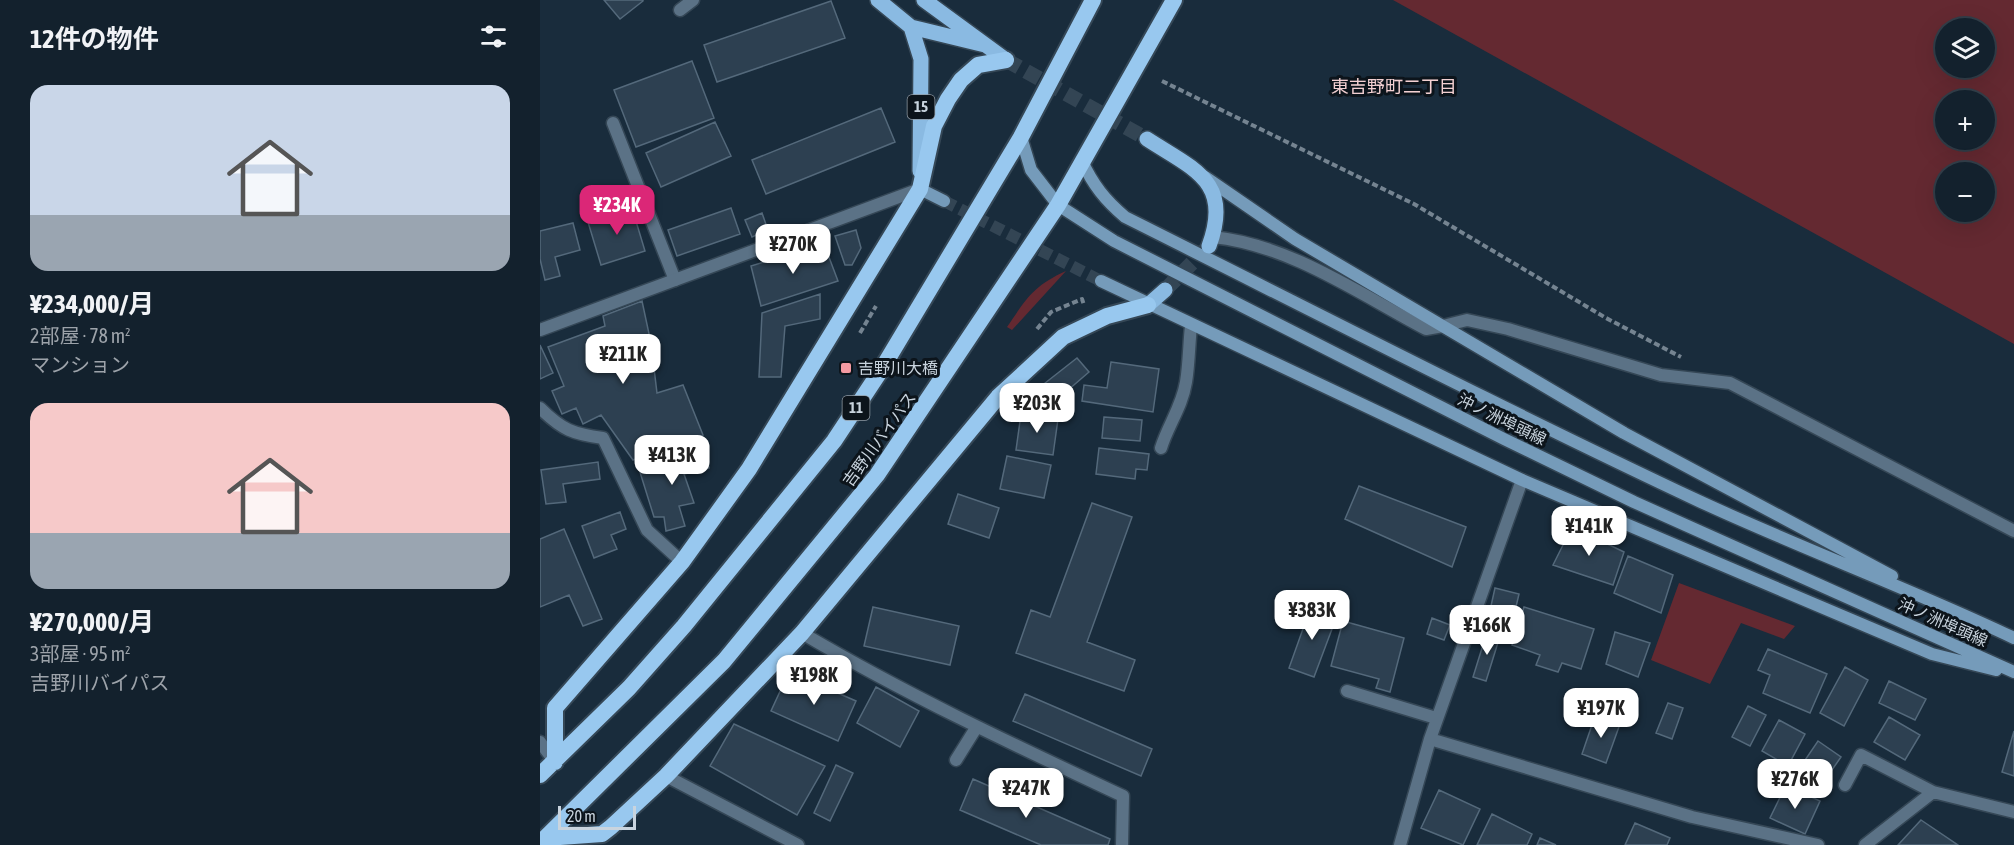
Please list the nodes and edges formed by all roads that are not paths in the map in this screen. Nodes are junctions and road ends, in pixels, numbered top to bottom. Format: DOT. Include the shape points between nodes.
graph roads {
  1 [pos="693,0"];
  2 [pos="878,0"];
  3 [pos="924,0"];
  4 [pos="1174,0"];
  5 [pos="1092,3"];
  6 [pos="680,10"];
  7 [pos="911,27"];
  8 [pos="985,45"];
  9 [pos="1006,60"];
  10 [pos="613,123"];
  11 [pos="1021,137"];
  12 [pos="1147,139"];
  13 [pos="1082,161"];
  14 [pos="1205,177"];
  15 [pos="920,189"];
  16 [pos="944,201"];
  17 [pos="1058,205"];
  18 [pos="1211,241"];
  19 [pos="675,280"];
  20 [pos="1101,282"];
  21 [pos="1165,290"];
  22 [pos="1148,305"];
  23 [pos="1191,326"];
  24 [pos="1443,326"];
  25 [pos="540,330"];
  26 [pos="540,408"];
  27 [pos="1161,448"];
  28 [pos="1522,480"];
  29 [pos="2014,531"];
  30 [pos="682,562"];
  31 [pos="1938,601"];
  32 [pos="802,633"];
  33 [pos="2014,638"];
  34 [pos="2014,674"];
  35 [pos="1347,691"];
  36 [pos="1436,718"];
  37 [pos="976,728"];
  38 [pos="1430,739"];
  39 [pos="540,742"];
  40 [pos="956,760"];
  41 [pos="555,762"];
  42 [pos="540,775"];
  43 [pos="666,776"];
  44 [pos="1845,785"];
  45 [pos="1933,792"];
  46 [pos="2014,812"];
  47 [pos="543,840"];
  48 [pos="596,840"];
  49 [pos="798,845"];
  50 [pos="1122,845"];
  51 [pos="1400,845"];
  52 [pos="1818,845"];
  53 [pos="1865,845"];
  1 -- 6 [label="street"];
  2 -- 7 [label="main road"];
  3 -- 8 [label="main road"];
  4 -- 13 [label="highway, 吉野川バイパス"];
  5 -- 11 [label="highway, 11"];
  7 -- 8 [label="main road"];
  7 -- 15 [label="main road, 15" via="921,59"];
  8 -- 9 [label="main road"];
  9 -- 15 [label="highway" via="978,65 948,99 934,126"];
  10 -- 19 [label="street"];
  11 -- 17 [label="main road, 沖ノ洲埠頭線" via="1031,170"];
  11 -- 41 [label="highway, 11" via="834,441 684,626"];
  12 -- 14 [label="main road"];
  13 -- 17 [label="highway, 吉野川バイパス"];
  13 -- 31 [label="main road, 沖ノ洲埠頭線" via="1106,201 1125,217 1683,493"];
  14 -- 18 [label="main road" via="1217,210"];
  14 -- 24 [label="main road" via="1295,239"];
  15 -- 16 [label="main road"];
  15 -- 19 [label="street"];
  15 -- 30 [label="highway" via="749,469"];
  17 -- 34 [label="main road, 沖ノ洲埠頭線" via="1114,241 1504,439"];
  17 -- 47 [label="highway, 吉野川バイパス" via="877,475 724,661"];
  18 -- 24 [label="street" via="1241,240 1276,250 1426,329"];
  19 -- 25 [label="street"];
  20 -- 22 [label="main road"];
  21 -- 22 [label="main road"];
  22 -- 23 [label="main road"];
  22 -- 32 [label="highway" via="1107,316 1063,337 998,397"];
  23 -- 27 [label="street" via="1186,383"];
  23 -- 28 [label="main road"];
  24 -- 29 [label="street" via="1467,320 1661,375 1730,383"];
  24 -- 31 [label="main road" via="1624,433"];
  26 -- 30 [label="street" via="557,425 576,435 603,438 647,530"];
  28 -- 34 [label="main road" via="1932,654"];
  28 -- 36 [label="street"];
  30 -- 41 [label="highway" via="555,708"];
  31 -- 33 [label="main road, 沖ノ洲埠頭線"];
  32 -- 37 [label="street"];
  32 -- 43 [label="highway"];
  35 -- 36 [label="street"];
  36 -- 38 [label="street"];
  37 -- 40 [label="street"];
  37 -- 50 [label="street" via="1123,796"];
  38 -- 51 [label="street"];
  38 -- 52 [label="street" via="1692,817"];
  39 -- 41 [label="street"];
  41 -- 42 [label="highway, 11"];
  43 -- 48 [label="highway"];
  43 -- 49 [label="street"];
  44 -- 45 [label="street" via="1861,755"];
  45 -- 46 [label="street"];
  45 -- 53 [label="street"];
  47 -- 48 [label="highway"];
}
